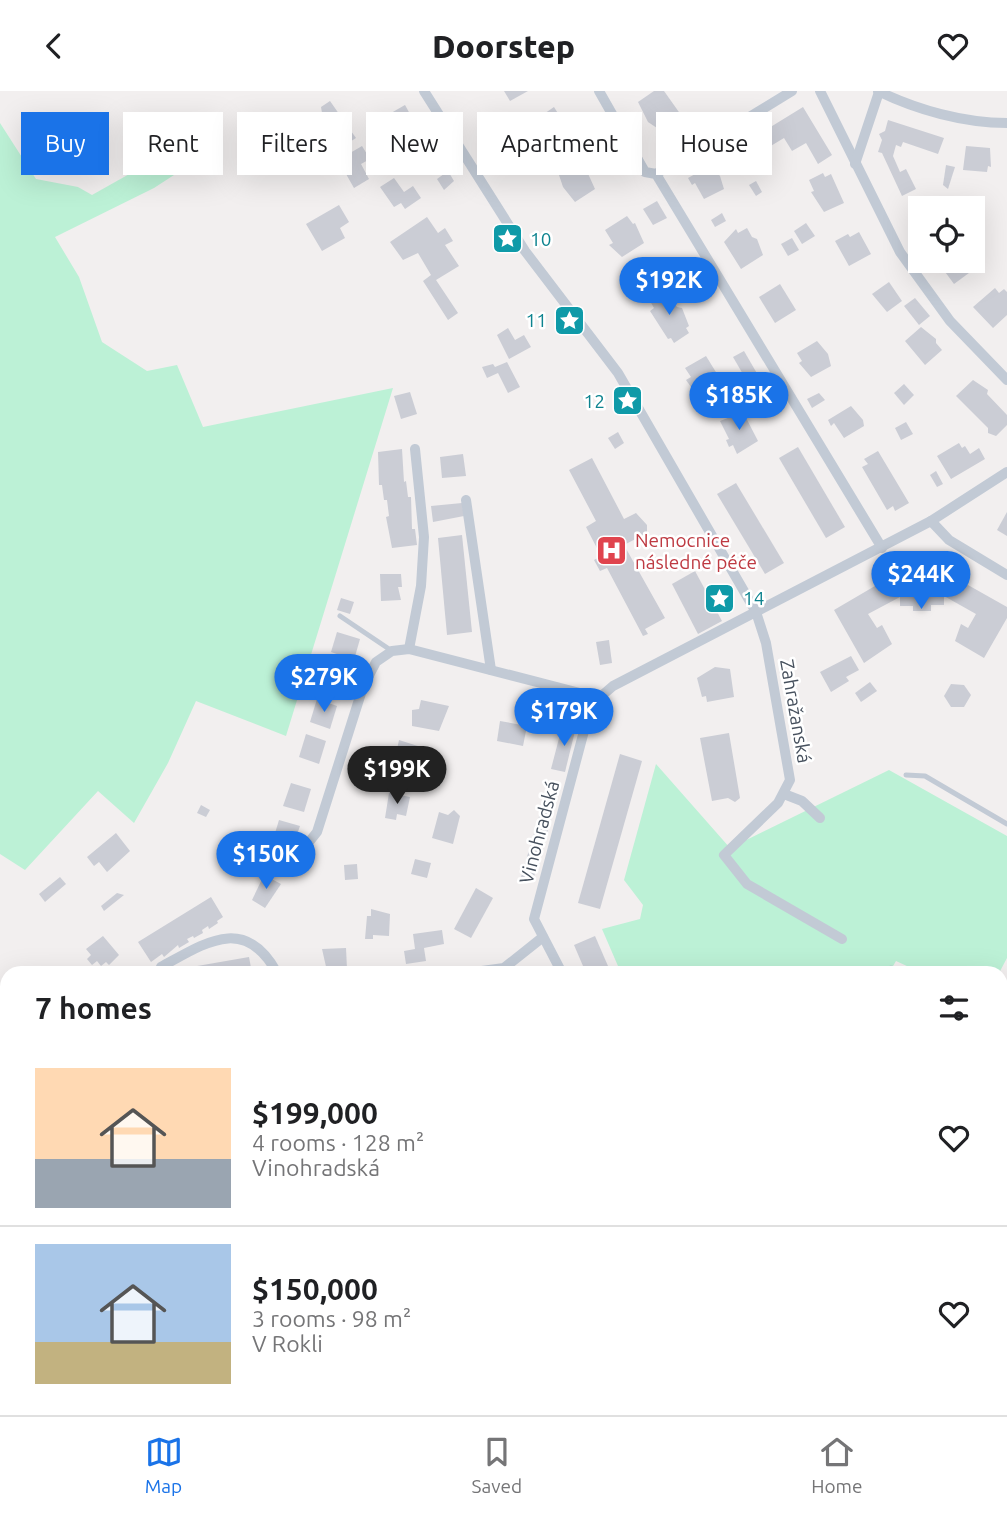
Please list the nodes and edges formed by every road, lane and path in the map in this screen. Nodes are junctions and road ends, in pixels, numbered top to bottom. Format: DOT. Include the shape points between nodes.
graph roads {
  1 [pos="424,91"];
  2 [pos="599,91"];
  3 [pos="792,91"];
  4 [pos="820,91"];
  5 [pos="879,91"];
  6 [pos="758,112"];
  7 [pos="1007,123"];
  8 [pos="855,164"];
  9 [pos="656,174"];
  10 [pos="657,175"];
  11 [pos="1007,380"];
  12 [pos="415,449"];
  13 [pos="1007,472"];
  14 [pos="466,500"];
  15 [pos="931,521"];
  16 [pos="882,548"];
  17 [pos="1007,575"];
  18 [pos="756,612"];
  19 [pos="340,616"];
  20 [pos="409,649"];
  21 [pos="392,651"];
  22 [pos="491,670"];
  23 [pos="599,698"];
  24 [pos="906,775"];
  25 [pos="784,794"];
  26 [pos="820,818"];
  27 [pos="1007,824"];
  28 [pos="297,846"];
  29 [pos="543,937"];
  30 [pos="842,939"];
  31 [pos="163,966"];
  32 [pos="271,966"];
  33 [pos="510,966"];
  34 [pos="558,966"];
  1 -- 18 [label="street, Zahražanská" via="525,251 618,373"];
  2 -- 9 [label="street" via="645,172"];
  3 -- 6 [label="street"];
  4 -- 8 [label="street"];
  5 -- 7 [label="street" via="922,108 986,123"];
  5 -- 8 [label="street"];
  8 -- 11 [label="street" via="900,252 950,321"];
  10 -- 16 [label="street"];
  12 -- 20 [label="street" via="424,537 421,586"];
  13 -- 15 [label="street"];
  14 -- 22 [label="street"];
  15 -- 16 [label="street"];
  15 -- 17 [label="street" via="949,540"];
  16 -- 18 [label="street"];
  18 -- 23 [label="street"];
  18 -- 25 [label="street, Zahražanská" via="766,643 790,780"];
  19 -- 21 [label="lane"];
  20 -- 21 [label="street"];
  20 -- 22 [label="street"];
  21 -- 28 [label="street" via="376,662 363,687 317,832 305,847"];
  22 -- 23 [label="street"];
  23 -- 29 [label="street, Vinohradská" via="588,716 534,919"];
  24 -- 27 [label="lane" via="925,776"];
  25 -- 26 [label="street" via="802,801"];
  25 -- 30 [label="street" via="724,855 747,884"];
  29 -- 33 [label="street"];
  29 -- 34 [label="street, Vinohradská"];
  31 -- 32 [label="street" via="222,937 242,938 260,950"];
}
